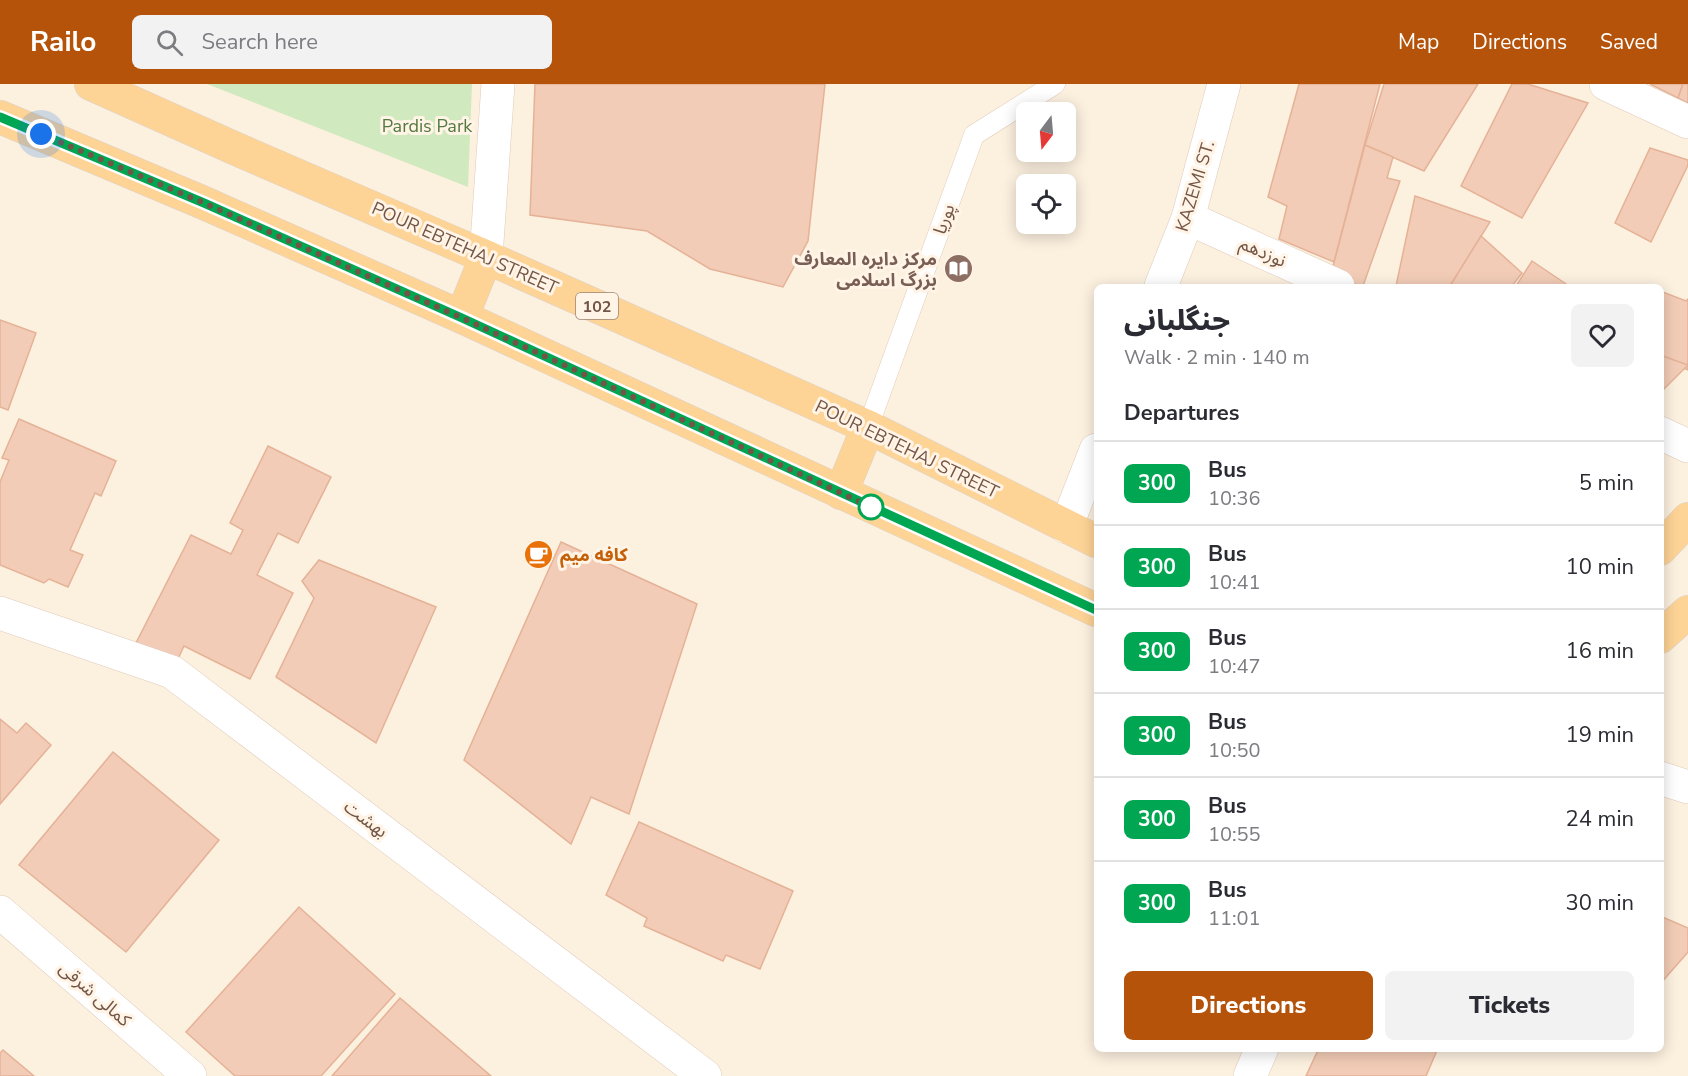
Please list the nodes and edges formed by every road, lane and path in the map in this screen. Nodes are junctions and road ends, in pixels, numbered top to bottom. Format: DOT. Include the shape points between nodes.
graph roads {
  1 [pos="91,84"];
  2 [pos="498,84"];
  3 [pos="1055,84"];
  4 [pos="1224,84"];
  5 [pos="1606,84"];
  6 [pos="0,117"];
  7 [pos="1688,122"];
  8 [pos="1188,218"];
  9 [pos="486,257"];
  10 [pos="1162,284"];
  11 [pos="1334,284"];
  12 [pos="462,318"];
  13 [pos="868,427"];
  14 [pos="1664,435"];
  15 [pos="1688,446"];
  16 [pos="1094,455"];
  17 [pos="841,493"];
  18 [pos="1688,519"];
  19 [pos="1066,527"];
  20 [pos="1094,540"];
  21 [pos="1664,545"];
  22 [pos="1094,609"];
  23 [pos="1688,612"];
  24 [pos="0,613"];
  25 [pos="1664,633"];
  26 [pos="1664,779"];
  27 [pos="1688,787"];
  28 [pos="0,912"];
  29 [pos="1260,1052"];
  30 [pos="190,1076"];
  31 [pos="705,1076"];
  32 [pos="1250,1076"];
  1 -- 9 [label="main road, POUR EBTEHAJ STREET / 102"];
  2 -- 9 [label="street"];
  3 -- 13 [label="lane, پوریا" via="974,135"];
  4 -- 8 [label="street, KAZEMI ST."];
  5 -- 7 [label="street"];
  6 -- 12 [label="main road"];
  8 -- 10 [label="street, KAZEMI ST."];
  8 -- 11 [label="street, نوزدهم"];
  9 -- 12 [label="main road"];
  9 -- 13 [label="main road, POUR EBTEHAJ STREET / 102"];
  12 -- 17 [label="main road"];
  13 -- 17 [label="main road"];
  13 -- 19 [label="main road, POUR EBTEHAJ STREET / 102"];
  14 -- 15 [label="street"];
  16 -- 19 [label="street"];
  17 -- 22 [label="main road"];
  18 -- 21 [label="main road"];
  19 -- 20 [label="main road, POUR EBTEHAJ STREET / 102"];
  23 -- 25 [label="main road"];
  24 -- 31 [label="street, بهشت" via="172,672"];
  26 -- 27 [label="street"];
  28 -- 30 [label="street, کمالی شرقی"];
  29 -- 32 [label="street"];
}
